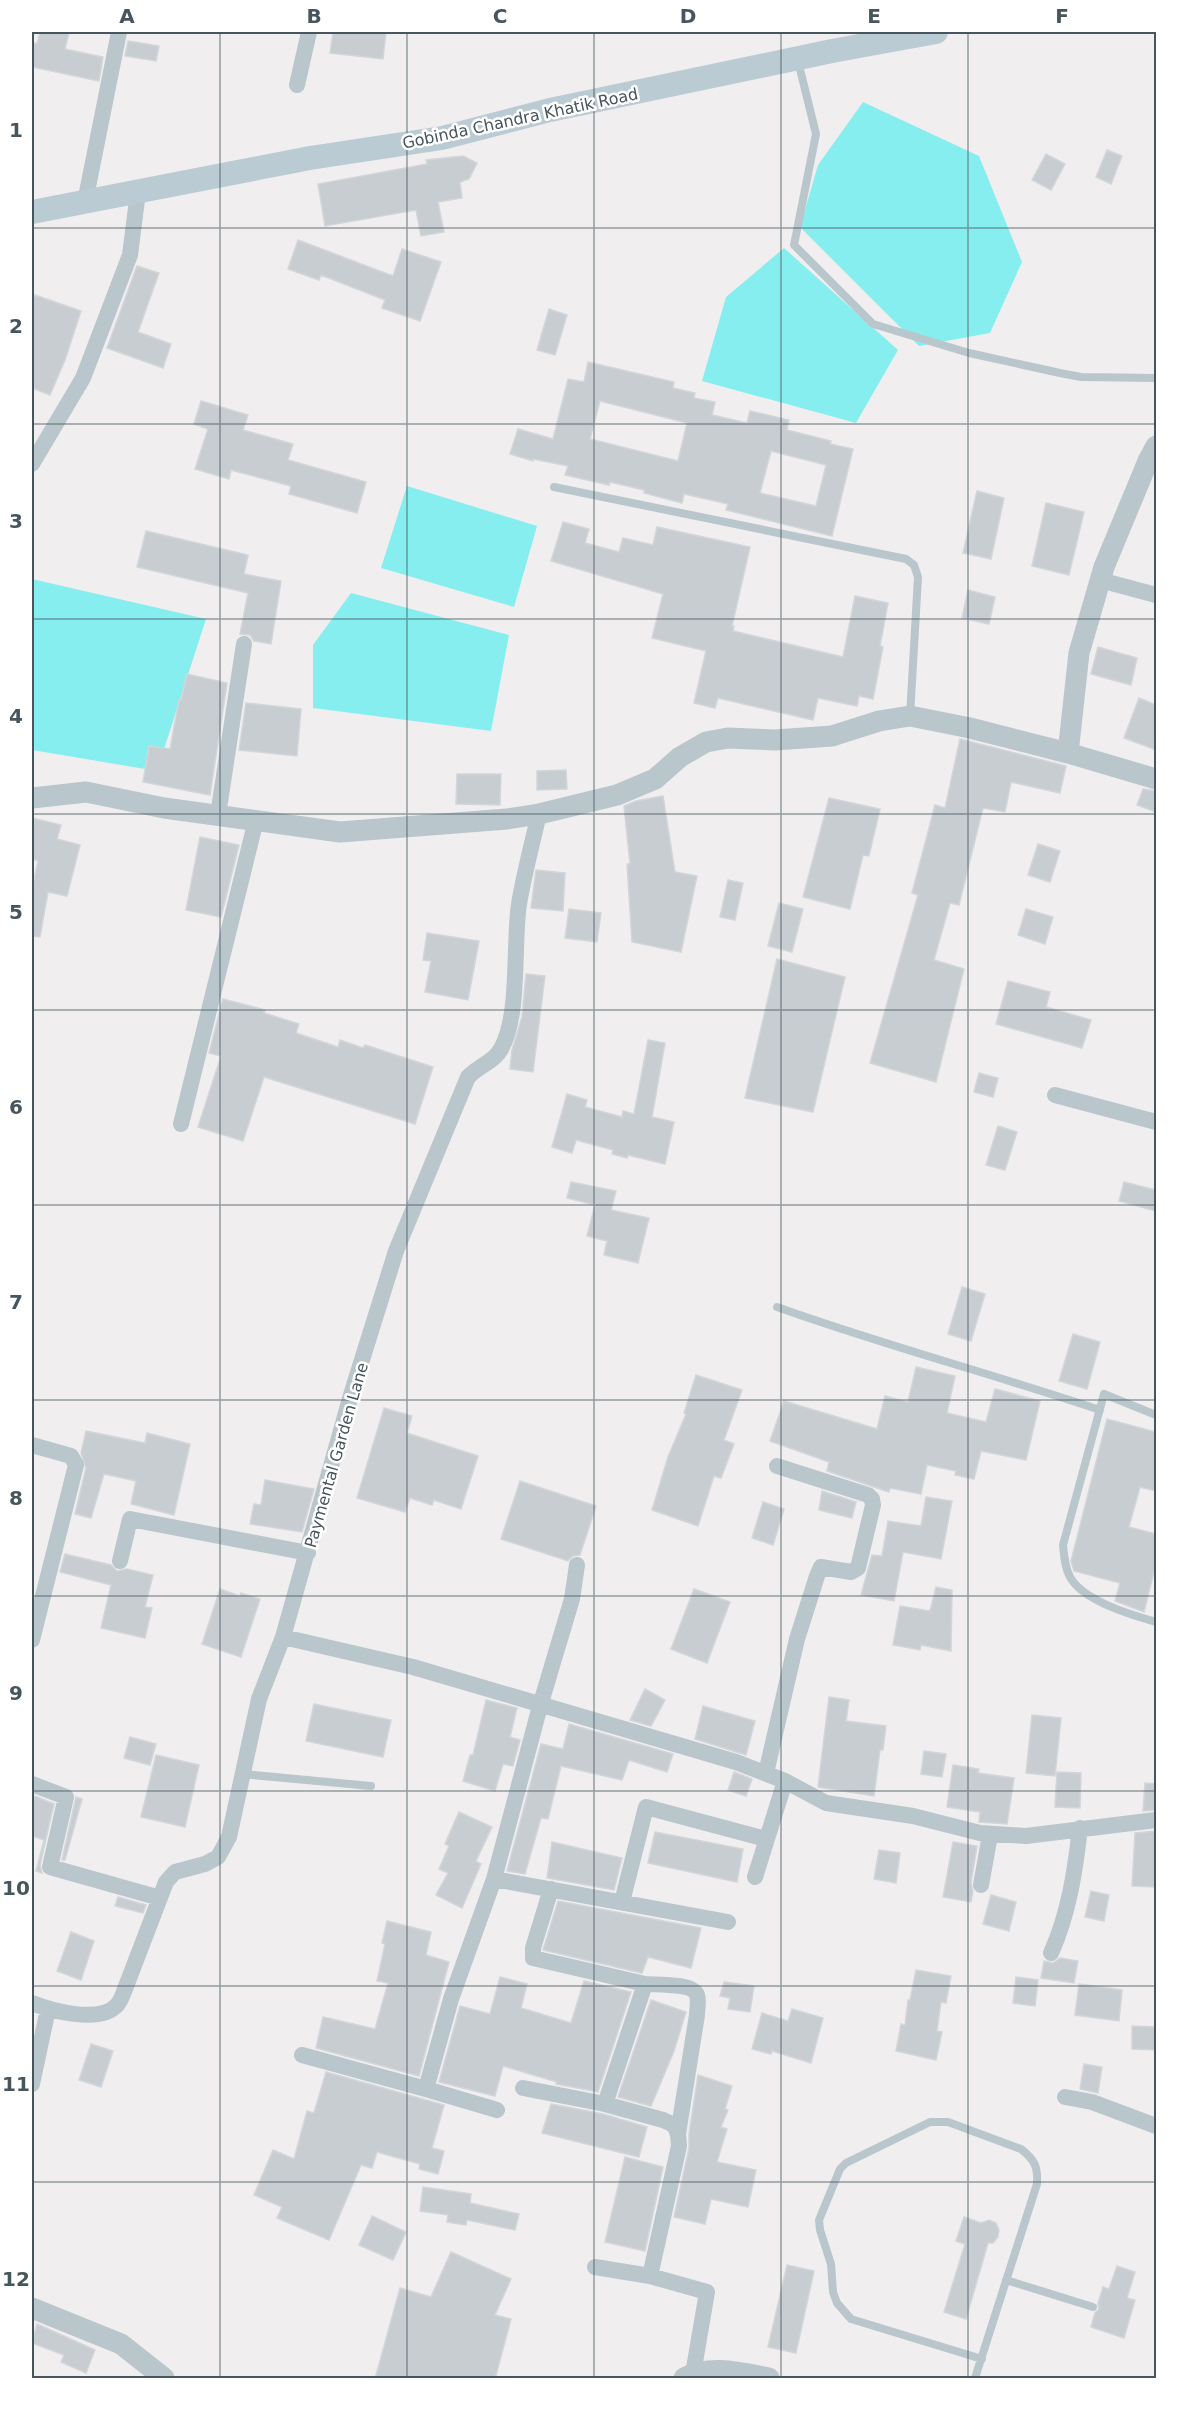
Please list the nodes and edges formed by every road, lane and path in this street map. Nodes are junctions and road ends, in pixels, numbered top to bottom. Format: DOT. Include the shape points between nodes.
graph roads {
  1 [pos="119,32"];
  2 [pos="309,32"];
  3 [pos="936,32"];
  4 [pos="798,58"];
  5 [pos="297,85"];
  6 [pos="138,192"];
  7 [pos="85,202"];
  8 [pos="32,212"];
  9 [pos="1156,378"];
  10 [pos="1156,446"];
  11 [pos="32,464"];
  12 [pos="554,487"];
  13 [pos="1100,580"];
  14 [pos="1156,595"];
  15 [pos="244,644"];
  16 [pos="910,716"];
  17 [pos="1068,753"];
  18 [pos="1156,779"];
  19 [pos="32,798"];
  20 [pos="539,814"];
  21 [pos="219,815"];
  22 [pos="256,820"];
  23 [pos="1055,1095"];
  24 [pos="1156,1122"];
  25 [pos="181,1124"];
  26 [pos="777,1307"];
  27 [pos="1100,1410"];
  28 [pos="1156,1415"];
  29 [pos="32,1445"];
  30 [pos="777,1466"];
  31 [pos="308,1553"];
  32 [pos="120,1561"];
  33 [pos="577,1565"];
  34 [pos="1156,1622"];
  35 [pos="283,1637"];
  36 [pos="32,1640"];
  37 [pos="540,1706"];
  38 [pos="766,1773"];
  39 [pos="242,1774"];
  40 [pos="784,1781"];
  41 [pos="32,1784"];
  42 [pos="371,1786"];
  43 [pos="1156,1820"];
  44 [pos="1080,1828"];
  45 [pos="990,1835"];
  46 [pos="766,1839"];
  47 [pos="755,1877"];
  48 [pos="494,1879"];
  49 [pos="981,1885"];
  50 [pos="552,1889"];
  51 [pos="160,1899"];
  52 [pos="622,1902"];
  53 [pos="728,1922"];
  54 [pos="1052,1953"];
  55 [pos="645,1984"];
  56 [pos="32,2003"];
  57 [pos="48,2009"];
  58 [pos="302,2055"];
  59 [pos="32,2084"];
  60 [pos="524,2088"];
  61 [pos="426,2089"];
  62 [pos="1065,2097"];
  63 [pos="604,2104"];
  64 [pos="497,2110"];
  65 [pos="1156,2126"];
  66 [pos="678,2134"];
  67 [pos="596,2267"];
  68 [pos="650,2276"];
  69 [pos="1006,2280"];
  70 [pos="1094,2307"];
  71 [pos="32,2308"];
  72 [pos="981,2359"];
  73 [pos="689,2376"];
  74 [pos="164,2379"];
  75 [pos="769,2379"];
  76 [pos="975,2379"];
  1 -- 7 [label="street"];
  2 -- 5 [label="street"];
  3 -- 4 [label="main road, Gobinda Chandra Khatik Road"];
  4 -- 6 [label="main road, Gobinda Chandra Khatik Road" via="550,110 442,138 310,158"];
  4 -- 9 [label="lane" via="816,134 794,245 873,324 969,353 1060,373"];
  6 -- 7 [label="main road, Gobinda Chandra Khatik Road"];
  6 -- 11 [label="street" via="130,255 83,378"];
  7 -- 8 [label="main road, Gobinda Chandra Khatik Road"];
  10 -- 13 [label="street"];
  12 -- 16 [label="lane" via="906,559 914,565 918,578"];
  13 -- 14 [label="street"];
  13 -- 17 [label="street" via="1079,653"];
  15 -- 21 [label="street"];
  16 -- 17 [label="street"];
  16 -- 20 [label="street" via="832,736 706,742 680,757 655,779 617,795"];
  17 -- 18 [label="street"];
  19 -- 21 [label="street" via="86,792"];
  20 -- 22 [label="street" via="340,832"];
  20 -- 31 [label="street, Paymental Garden Lane" via="519,905 507,1036 492,1060 468,1077 396,1251"];
  21 -- 22 [label="street"];
  22 -- 25 [label="street"];
  23 -- 24 [label="street"];
  26 -- 27 [label="lane"];
  27 -- 28 [label="lane" via="1104,1394"];
  27 -- 34 [label="lane" via="1063,1545 1065,1561 1070,1579 1090,1596 1123,1613"];
  29 -- 36 [label="street" via="71,1456 76,1465"];
  30 -- 38 [label="street" via="868,1496 873,1504 858,1568 851,1572 821,1566 817,1576 797,1639"];
  31 -- 32 [label="street" via="130,1519"];
  31 -- 35 [label="street, Paymental Garden Lane"];
  33 -- 37 [label="street" via="572,1599"];
  35 -- 37 [label="street" via="413,1667"];
  35 -- 39 [label="street, Paymental Garden Lane" via="258,1699"];
  37 -- 38 [label="street"];
  37 -- 48 [label="street"];
  38 -- 40 [label="street"];
  39 -- 42 [label="lane"];
  39 -- 51 [label="street, Paymental Garden Lane" via="229,1836 218,1857 175,1872 166,1882"];
  40 -- 45 [label="street" via="826,1803 914,1816"];
  40 -- 46 [label="street"];
  41 -- 51 [label="street" via="66,1797 50,1867"];
  43 -- 44 [label="street"];
  44 -- 45 [label="street" via="1026,1836"];
  44 -- 54 [label="street" via="1071,1890"];
  45 -- 49 [label="street"];
  46 -- 47 [label="street"];
  46 -- 52 [label="street" via="646,1807"];
  48 -- 50 [label="street"];
  48 -- 61 [label="street" via="451,2000"];
  50 -- 52 [label="street"];
  50 -- 55 [label="street" via="533,1958"];
  51 -- 57 [label="street, Paymental Garden Lane" via="118,2004 98,2016"];
  52 -- 53 [label="street"];
  55 -- 63 [label="street"];
  55 -- 66 [label="street" via="688,1987 697,1996"];
  56 -- 57 [label="street, Paymental Garden Lane"];
  57 -- 59 [label="street"];
  58 -- 61 [label="street"];
  60 -- 63 [label="street"];
  61 -- 64 [label="street"];
  62 -- 65 [label="street" via="1092,2102"];
  63 -- 66 [label="street" via="663,2120 674,2125"];
  66 -- 68 [label="street" via="679,2145"];
  67 -- 68 [label="street"];
  68 -- 73 [label="street" via="707,2292"];
  69 -- 70 [label="lane"];
  69 -- 72 [label="lane"];
  69 -- 72 [label="lane" via="1036,2184 1036,2166 1021,2150 939,2120 854,2158 840,2169 819,2220 831,2264 833,2292 844,2314"];
  71 -- 74 [label="street" via="122,2344"];
  72 -- 76 [label="lane"];
  73 -- 75 [label="street" via="716,2371"];
}
